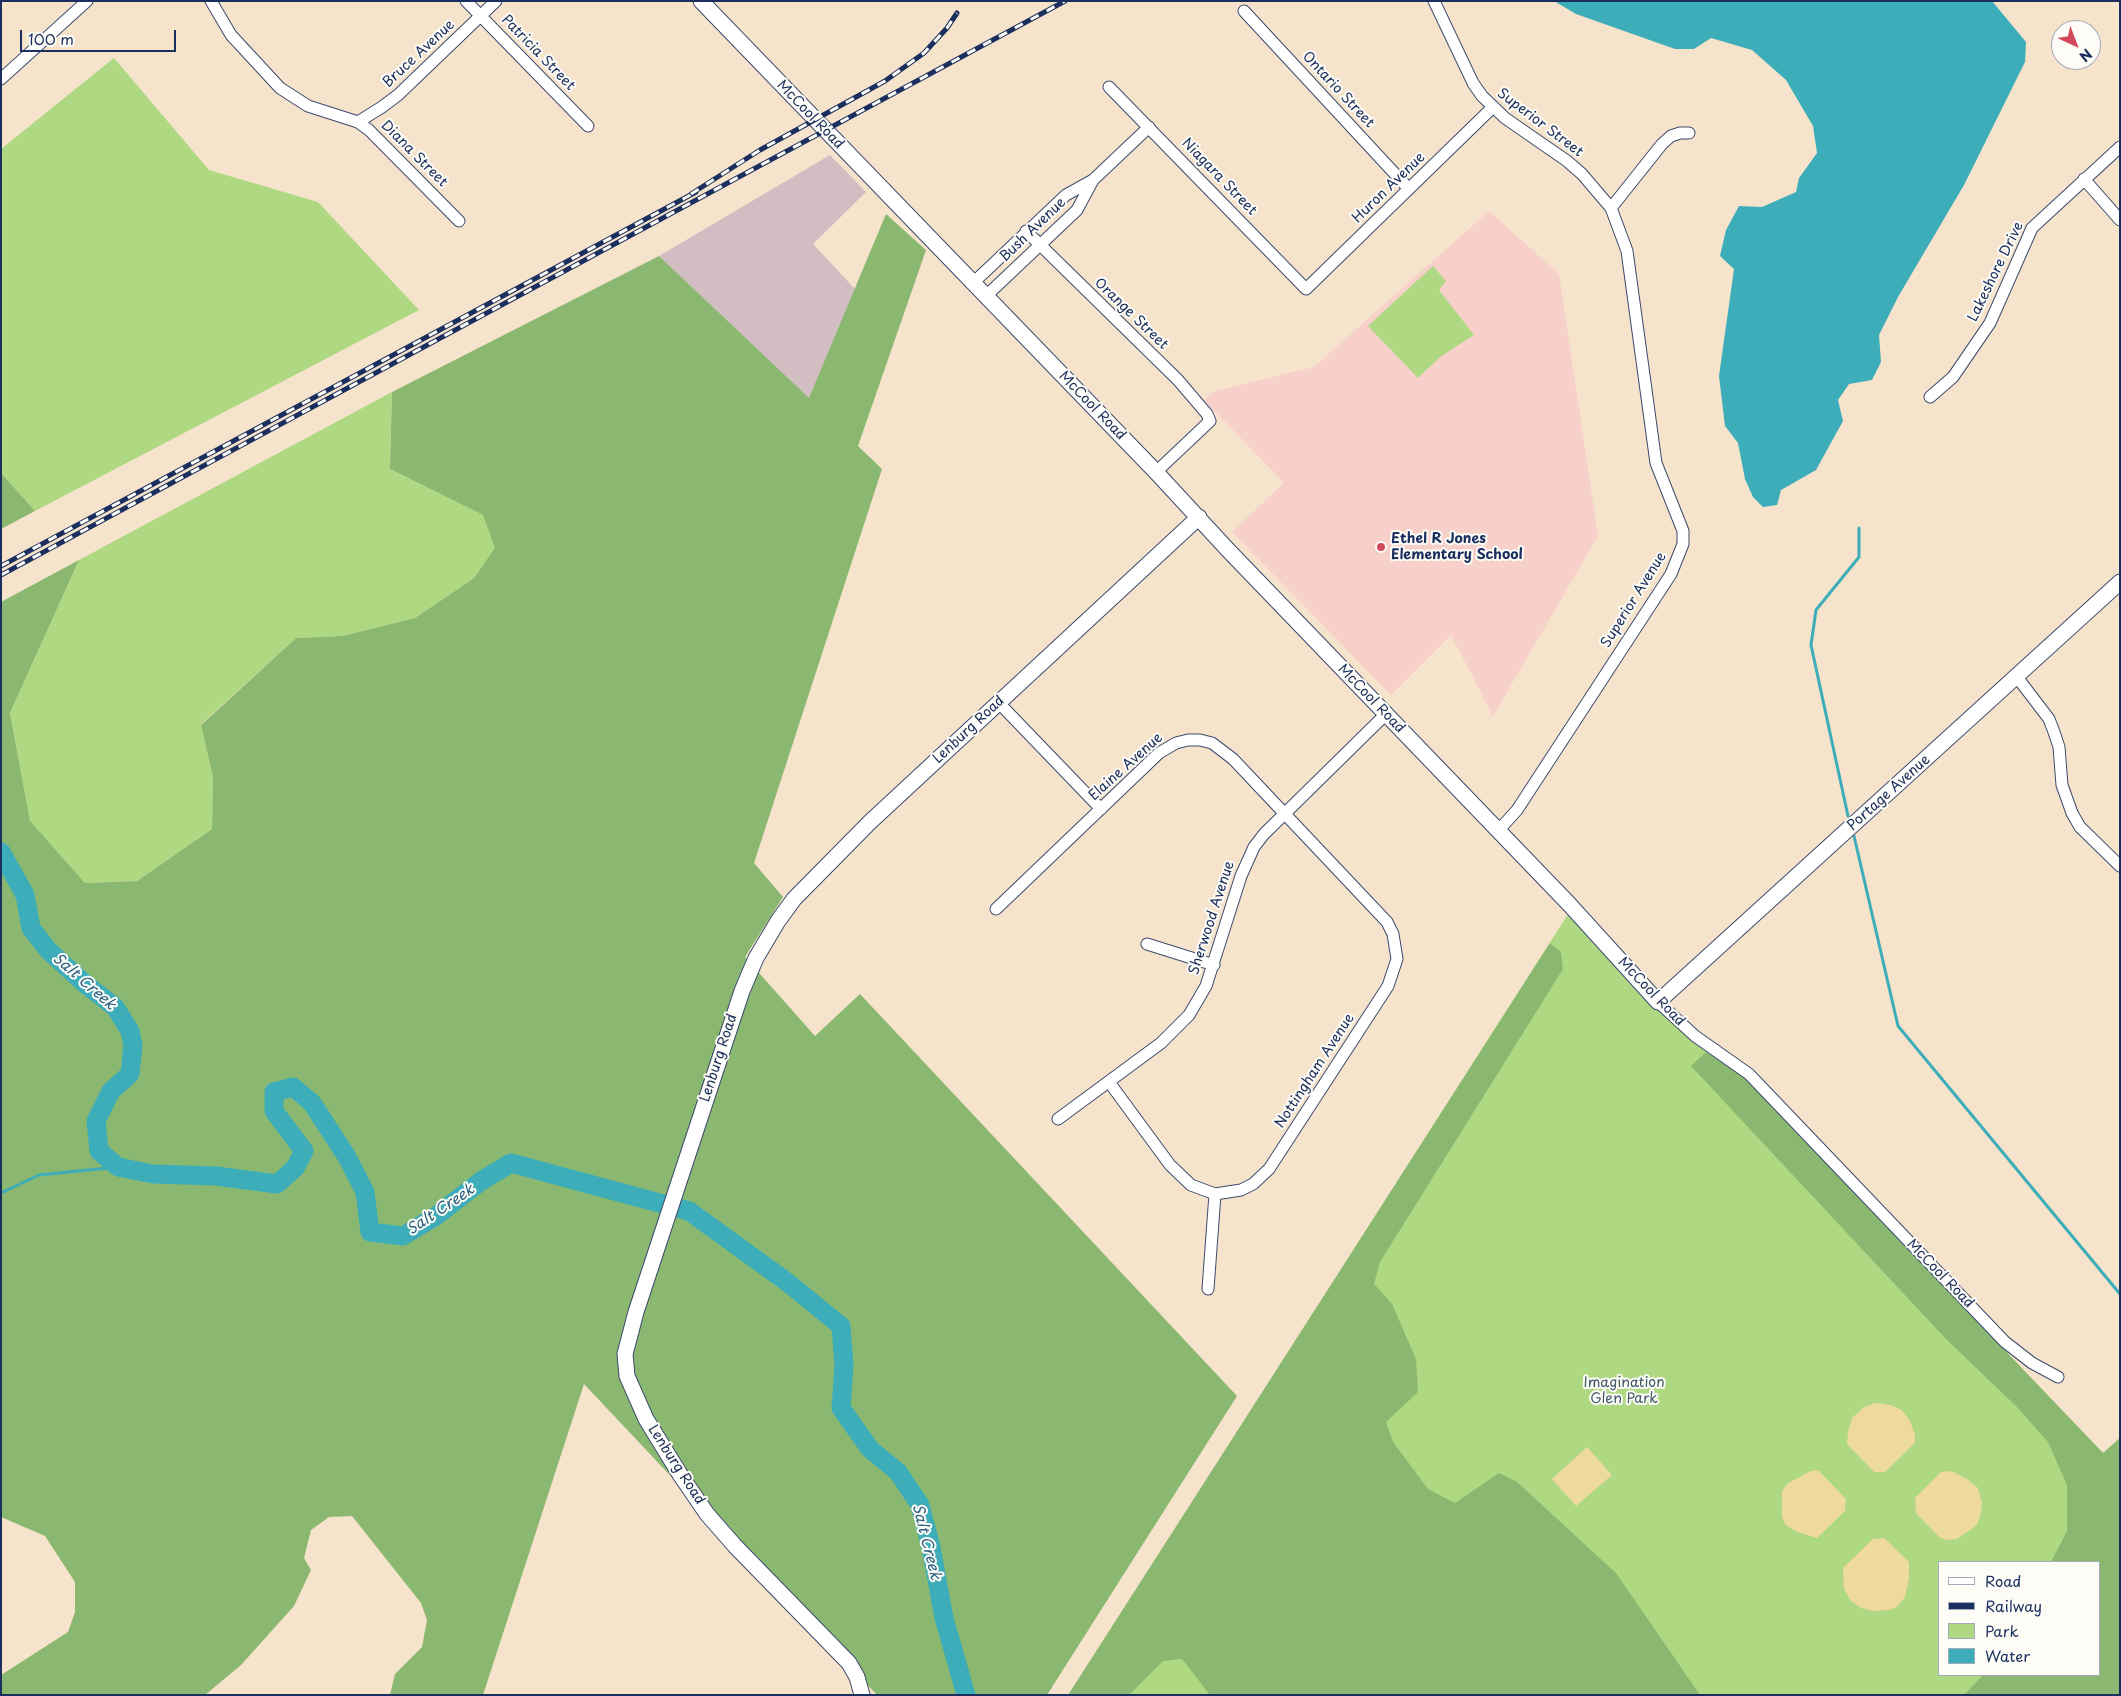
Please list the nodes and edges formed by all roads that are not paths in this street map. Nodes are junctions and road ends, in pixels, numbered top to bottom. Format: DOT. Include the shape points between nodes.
graph roads {
  1 [pos="87,1"];
  2 [pos="210,1"];
  3 [pos="466,1"];
  4 [pos="496,1"];
  5 [pos="701,1"];
  6 [pos="1434,1"];
  7 [pos="1244,11"];
  8 [pos="480,16"];
  9 [pos="1,79"];
  10 [pos="1109,87"];
  11 [pos="1492,108"];
  12 [pos="358,122"];
  13 [pos="588,126"];
  14 [pos="1149,127"];
  15 [pos="1689,133"];
  16 [pos="2120,147"];
  17 [pos="2084,179"];
  18 [pos="1094,180"];
  19 [pos="1409,189"];
  20 [pos="1611,208"];
  21 [pos="2120,220"];
  22 [pos="459,221"];
  23 [pos="1026,232"];
  24 [pos="1040,245"];
  25 [pos="973,283"];
  26 [pos="1306,289"];
  27 [pos="986,296"];
  28 [pos="1930,396"];
  29 [pos="1156,472"];
  30 [pos="1199,517"];
  31 [pos="2120,582"];
  32 [pos="2017,677"];
  33 [pos="999,703"];
  34 [pos="1386,714"];
  35 [pos="1101,809"];
  36 [pos="1285,813"];
  37 [pos="1498,831"];
  38 [pos="2120,866"];
  39 [pos="996,910"];
  40 [pos="1147,944"];
  41 [pos="1214,965"];
  42 [pos="1658,1002"];
  43 [pos="1109,1082"];
  44 [pos="1058,1119"];
  45 [pos="1215,1194"];
  46 [pos="1208,1289"];
  47 [pos="2058,1377"];
  48 [pos="862,1695"];
  1 -- 9 [label="street"];
  2 -- 12 [label="street, Diana Street" via="232,35 280,88 308,106"];
  3 -- 8 [label="street, Patricia Street"];
  4 -- 8 [label="street, Bruce Avenue"];
  5 -- 25 [label="street, McCool Road"];
  6 -- 11 [label="street, Superior Street" via="1473,83"];
  7 -- 19 [label="street, Ontario Street"];
  8 -- 12 [label="street, Bruce Avenue" via="398,95"];
  8 -- 13 [label="street, Patricia Street"];
  10 -- 14 [label="street, Niagara Street"];
  11 -- 19 [label="street, Huron Avenue"];
  11 -- 20 [label="street, Superior Street" via="1567,161 1593,185"];
  12 -- 22 [label="street, Diana Street" via="380,139"];
  14 -- 18 [label="street, Bush Avenue"];
  14 -- 26 [label="street, Niagara Street"];
  15 -- 20 [label="street" via="1671,136 1662,144"];
  16 -- 17 [label="street, Lakeshore Drive"];
  17 -- 21 [label="street"];
  17 -- 28 [label="street, Lakeshore Drive" via="2032,228 1990,323 1953,378"];
  18 -- 23 [label="street, Bush Avenue" via="1066,195"];
  18 -- 24 [label="street, Bush Avenue" via="1077,210"];
  19 -- 26 [label="street, Huron Avenue"];
  20 -- 37 [label="street, Superior Avenue" via="1627,251 1656,463 1679,518 1683,544 1671,574 1518,810"];
  23 -- 24 [label="street, Orange Street"];
  23 -- 25 [label="street, Bush Avenue"];
  24 -- 27 [label="street, Bush Avenue"];
  24 -- 29 [label="street, Orange Street" via="1178,380 1199,402 1210,421"];
  25 -- 27 [label="street, McCool Road"];
  27 -- 29 [label="street, McCool Road"];
  29 -- 30 [label="street, McCool Road"];
  30 -- 33 [label="street, Lenburg Road"];
  30 -- 34 [label="street, McCool Road"];
  31 -- 32 [label="street, Portage Avenue"];
  32 -- 38 [label="street" via="2049,720 2054,732 2059,747 2062,785 2072,813 2086,833"];
  32 -- 42 [label="street, Portage Avenue"];
  33 -- 35 [label="street"];
  33 -- 48 [label="street, Lenburg Road" via="870,822 800,892 756,958 742,991 628,1340 626,1364 630,1386 681,1476 734,1546 849,1663"];
  34 -- 36 [label="street, Sherwood Avenue"];
  34 -- 37 [label="street, McCool Road"];
  35 -- 36 [label="street, Elaine Avenue" via="1166,748 1182,741 1200,740 1224,750"];
  35 -- 39 [label="street, Elaine Avenue"];
  36 -- 41 [label="street, Sherwood Avenue" via="1264,834 1247,861"];
  36 -- 45 [label="street, Nottingham Avenue" via="1387,922 1393,934 1397,960 1388,986 1269,1169 1241,1190"];
  37 -- 42 [label="street, McCool Road"];
  40 -- 41 [label="street"];
  41 -- 43 [label="street, Sherwood Avenue" via="1198,1002 1178,1028"];
  42 -- 47 [label="street, McCool Road" via="1695,1036 1754,1079 2005,1342 2032,1363"];
  43 -- 44 [label="street, Sherwood Avenue"];
  43 -- 45 [label="street" via="1182,1178 1201,1190"];
  45 -- 46 [label="street"];
}
